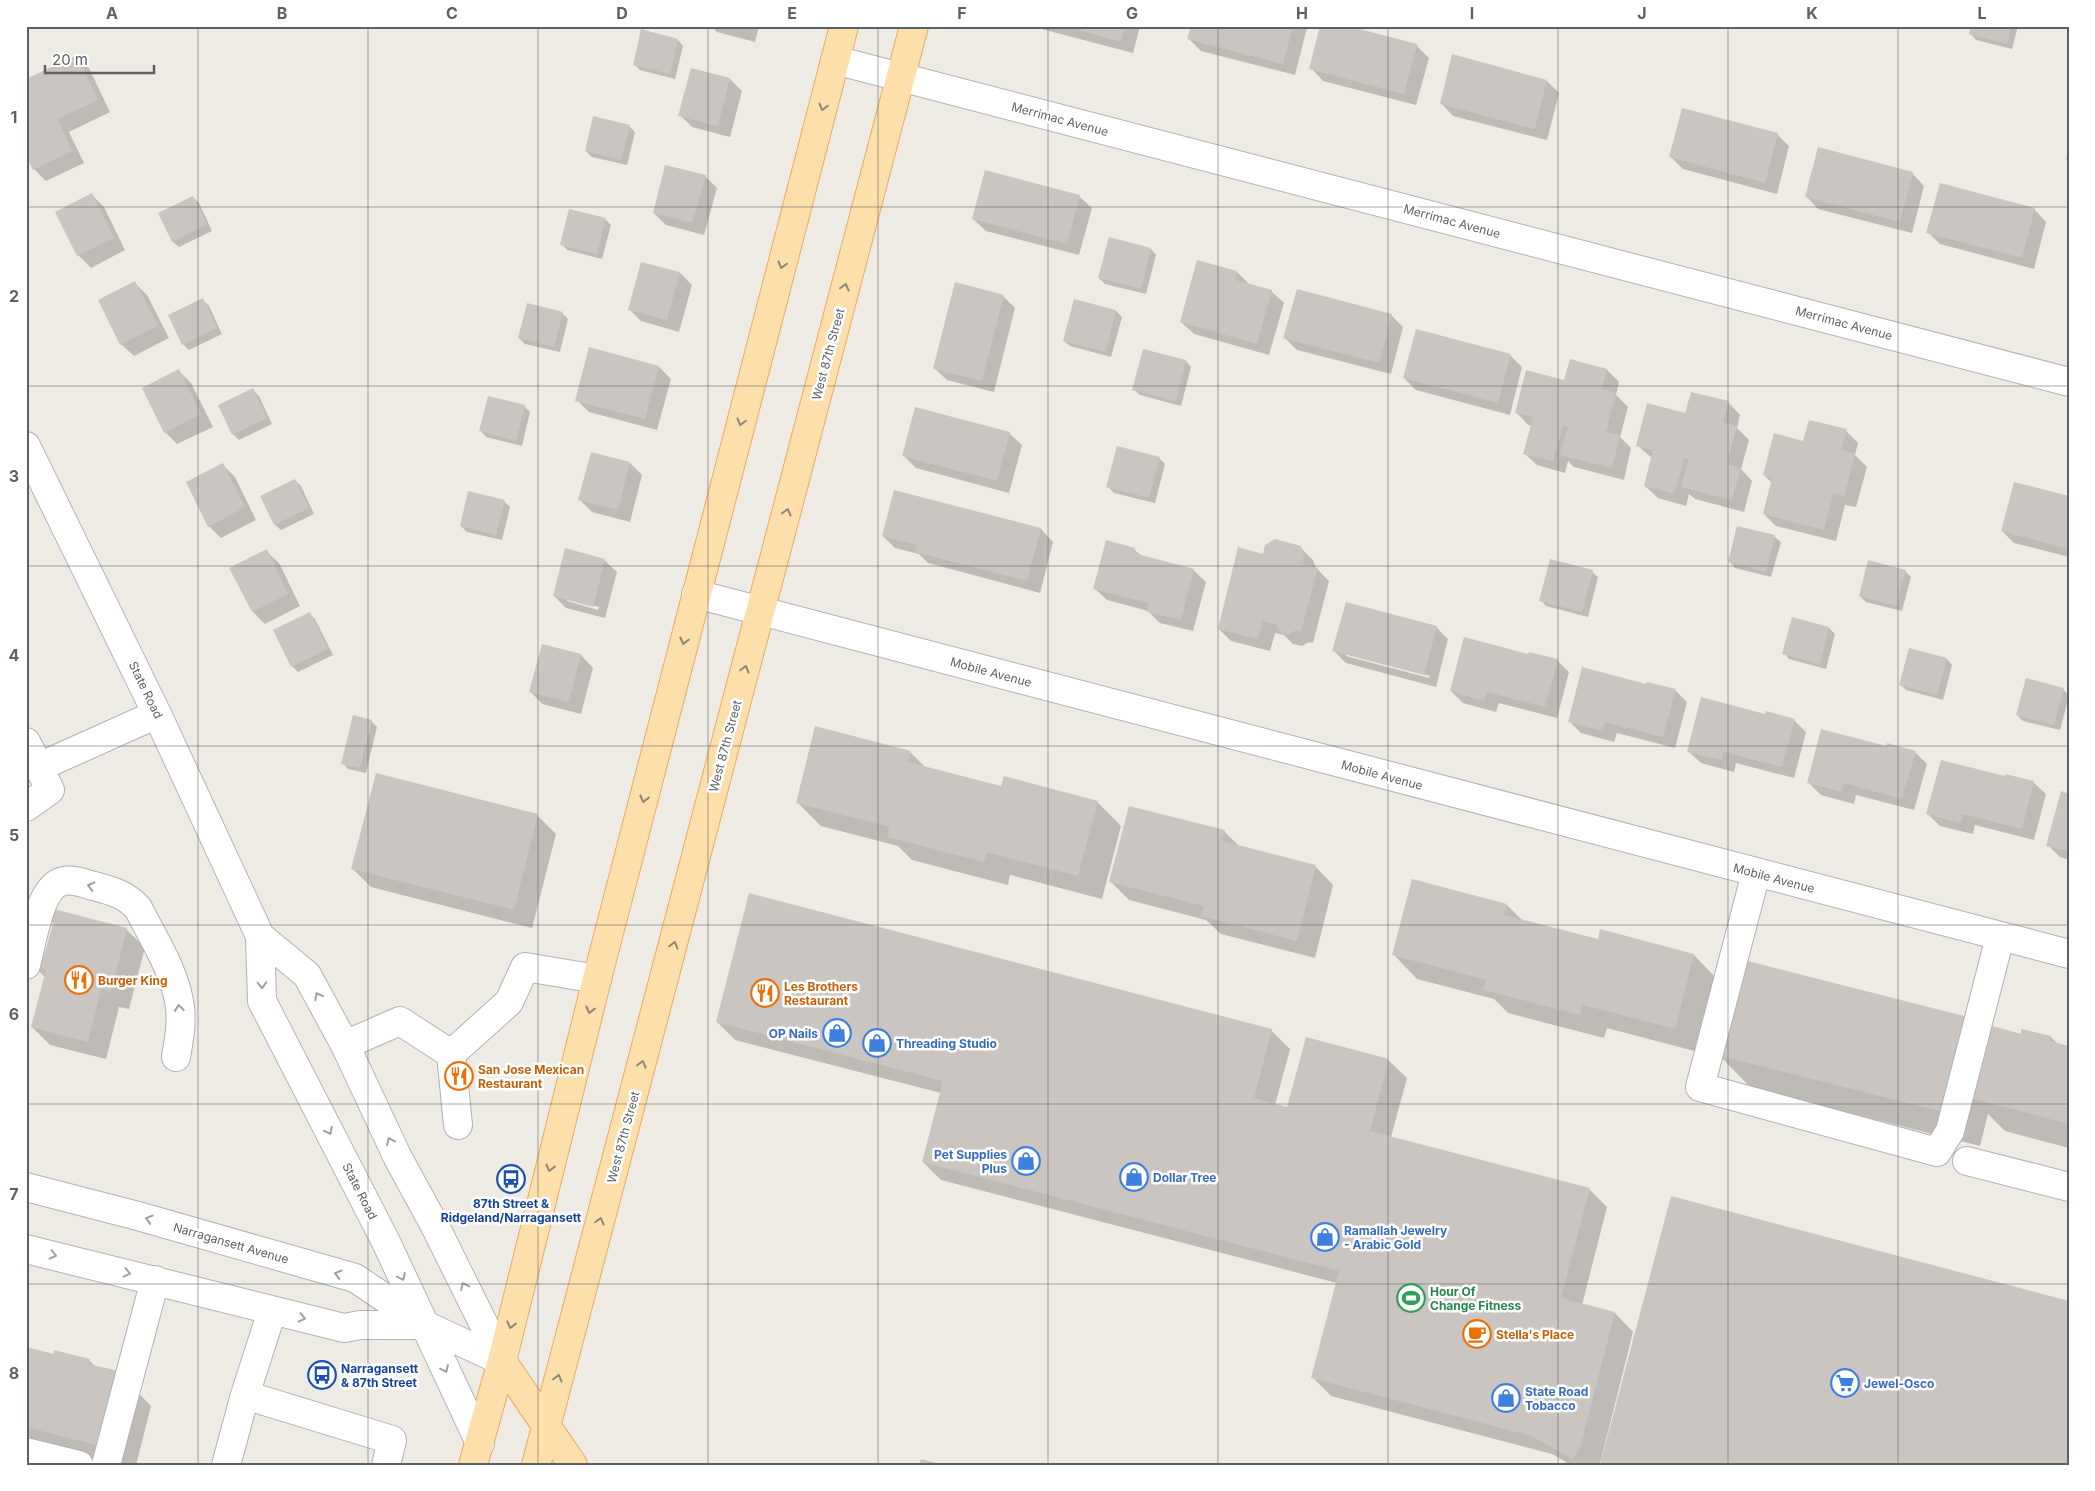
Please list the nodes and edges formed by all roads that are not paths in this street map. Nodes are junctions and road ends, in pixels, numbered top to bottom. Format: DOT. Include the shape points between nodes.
graph roads {
  1 [pos="844,26"];
  2 [pos="914,26"];
  3 [pos="835,60"];
  4 [pos="900,77"];
  5 [pos="2069,382"];
  6 [pos="26,446"];
  7 [pos="696,594"];
  8 [pos="760,611"];
  9 [pos="157,714"];
  10 [pos="26,742"];
  11 [pos="39,767"];
  12 [pos="26,808"];
  13 [pos="1756,873"];
  14 [pos="260,936"];
  15 [pos="2000,937"];
  16 [pos="2069,954"];
  17 [pos="26,965"];
  18 [pos="598,979"];
  19 [pos="345,1045"];
  20 [pos="451,1054"];
  21 [pos="176,1057"];
  22 [pos="458,1125"];
  23 [pos="1967,1162"];
  24 [pos="26,1187"];
  25 [pos="2069,1187"];
  26 [pos="26,1249"];
  27 [pos="155,1280"];
  28 [pos="272,1311"];
  29 [pos="425,1325"];
  30 [pos="502,1361"];
  31 [pos="245,1395"];
  32 [pos="546,1426"];
  33 [pos="26,1452"];
  34 [pos="482,1457"];
  35 [pos="79,1465"];
  36 [pos="106,1465"];
  37 [pos="226,1465"];
  38 [pos="386,1465"];
  39 [pos="536,1465"];
  40 [pos="573,1465"];
  1 -- 3 [label="main road"];
  2 -- 4 [label="main road, West 87th Street"];
  3 -- 4 [label="street, Merrimac Avenue"];
  3 -- 7 [label="main road, one-way"];
  4 -- 5 [label="street, Merrimac Avenue"];
  8 -- 4 [label="main road, West 87th Street, one-way"];
  6 -- 9 [label="street, State Road"];
  7 -- 8 [label="street, Mobile Avenue"];
  7 -- 18 [label="main road, one-way"];
  8 -- 13 [label="street, Mobile Avenue"];
  32 -- 8 [label="main road, West 87th Street, one-way"];
  9 -- 11 [label="street"];
  9 -- 14 [label="street, State Road"];
  10 -- 11 [label="street"];
  11 -- 12 [label="street" via="50,790"];
  13 -- 15 [label="street, Mobile Avenue"];
  13 -- 15 [label="street" via="1700,1087 1937,1152 1950,1131"];
  19 -- 14 [label="street, State Road, one-way" via="307,975"];
  14 -- 29 [label="street, State Road, one-way" via="262,1001"];
  15 -- 16 [label="street, Mobile Avenue"];
  21 -- 17 [label="street, one-way" via="180,1008 173,977 138,908 130,899 120,893 74,881 54,885 42,904"];
  18 -- 20 [label="street" via="526,967 509,1002"];
  18 -- 30 [label="main road, one-way"];
  19 -- 20 [label="street" via="400,1021"];
  30 -- 19 [label="street, State Road, one-way" via="398,1158"];
  20 -- 22 [label="street"];
  23 -- 25 [label="street"];
  29 -- 24 [label="street, Narragansett Avenue, one-way" via="355,1278"];
  26 -- 27 [label="street, Narragansett Avenue, one-way"];
  27 -- 28 [label="street, Narragansett Avenue"];
  27 -- 36 [label="street"];
  28 -- 29 [label="street, Narragansett Avenue, one-way" via="344,1328"];
  28 -- 31 [label="street"];
  29 -- 30 [label="street, Narragansett Avenue"];
  29 -- 34 [label="street, State Road, one-way"];
  30 -- 32 [label="main road"];
  30 -- 34 [label="main road"];
  31 -- 37 [label="street"];
  31 -- 38 [label="street" via="392,1440"];
  32 -- 39 [label="main road, West 87th Street"];
  32 -- 40 [label="main road"];
  33 -- 35 [label="street"];
}
